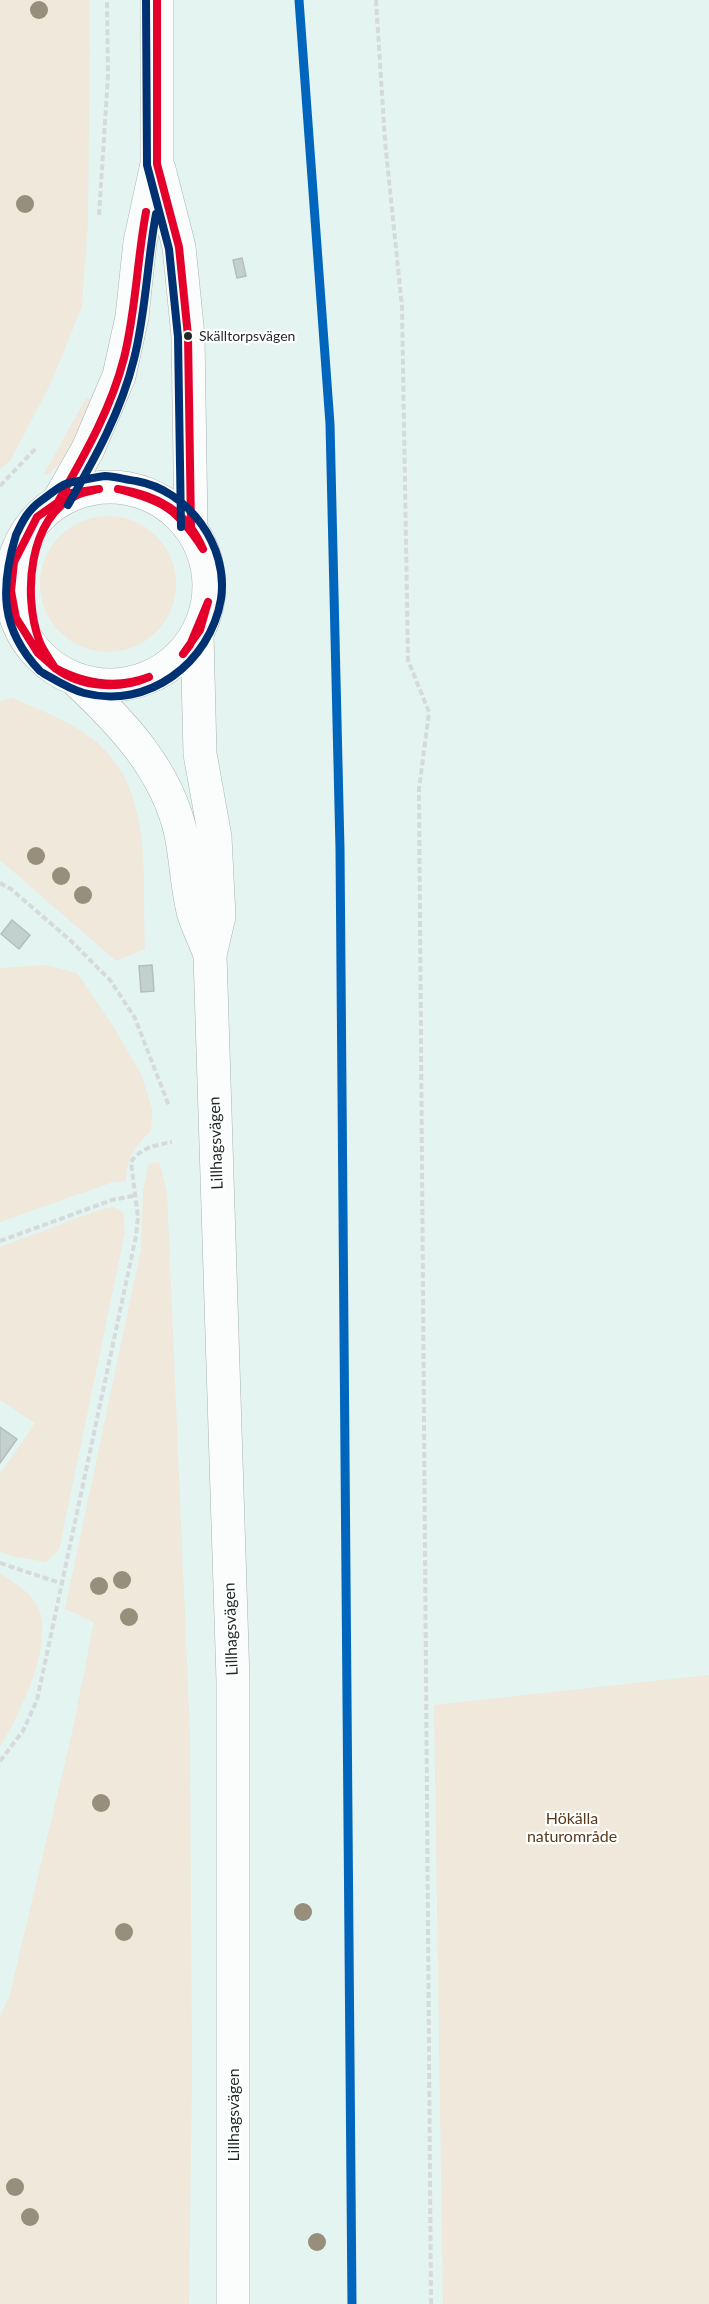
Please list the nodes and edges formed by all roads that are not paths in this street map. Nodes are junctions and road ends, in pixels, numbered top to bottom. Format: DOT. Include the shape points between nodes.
graph roads {
  1 [pos="157,0"];
  2 [pos="157,164"];
  3 [pos="59,500"];
  4 [pos="191,527"];
  5 [pos="10,546"];
  6 [pos="197,635"];
  7 [pos="0,645"];
  8 [pos="36,652"];
  9 [pos="76,680"];
  10 [pos="210,954"];
  11 [pos="233,2304"];
  1 -- 2 [label="street, Lillhagsvägen"];
  2 -- 3 [label="street, Lillhagsvägen" via="119,376 88,449"];
  2 -- 4 [label="street, Lillhagsvägen" via="179,247 188,336"];
  3 -- 4 [label="street, Lillhagsvägen" via="93,488 130,488 164,502"];
  3 -- 5 [label="street, Lillhagsvägen"];
  4 -- 6 [label="street, Lillhagsvägen" via="204,552 210,580 208,609"];
  5 -- 8 [label="street, Lillhagsvägen" via="13,606 22,631"];
  6 -- 9 [label="street, Lillhagsvägen" via="175,662 145,679 110,686"];
  6 -- 10 [label="street, Lillhagsvägen" via="200,754 215,837 219,916"];
  7 -- 8 [label="street"];
  8 -- 9 [label="street, Lillhagsvägen"];
  9 -- 10 [label="street, Lillhagsvägen" via="116,717 168,795 181,832 193,912"];
  10 -- 11 [label="street, Lillhagsvägen" via="233,1681"];
}
